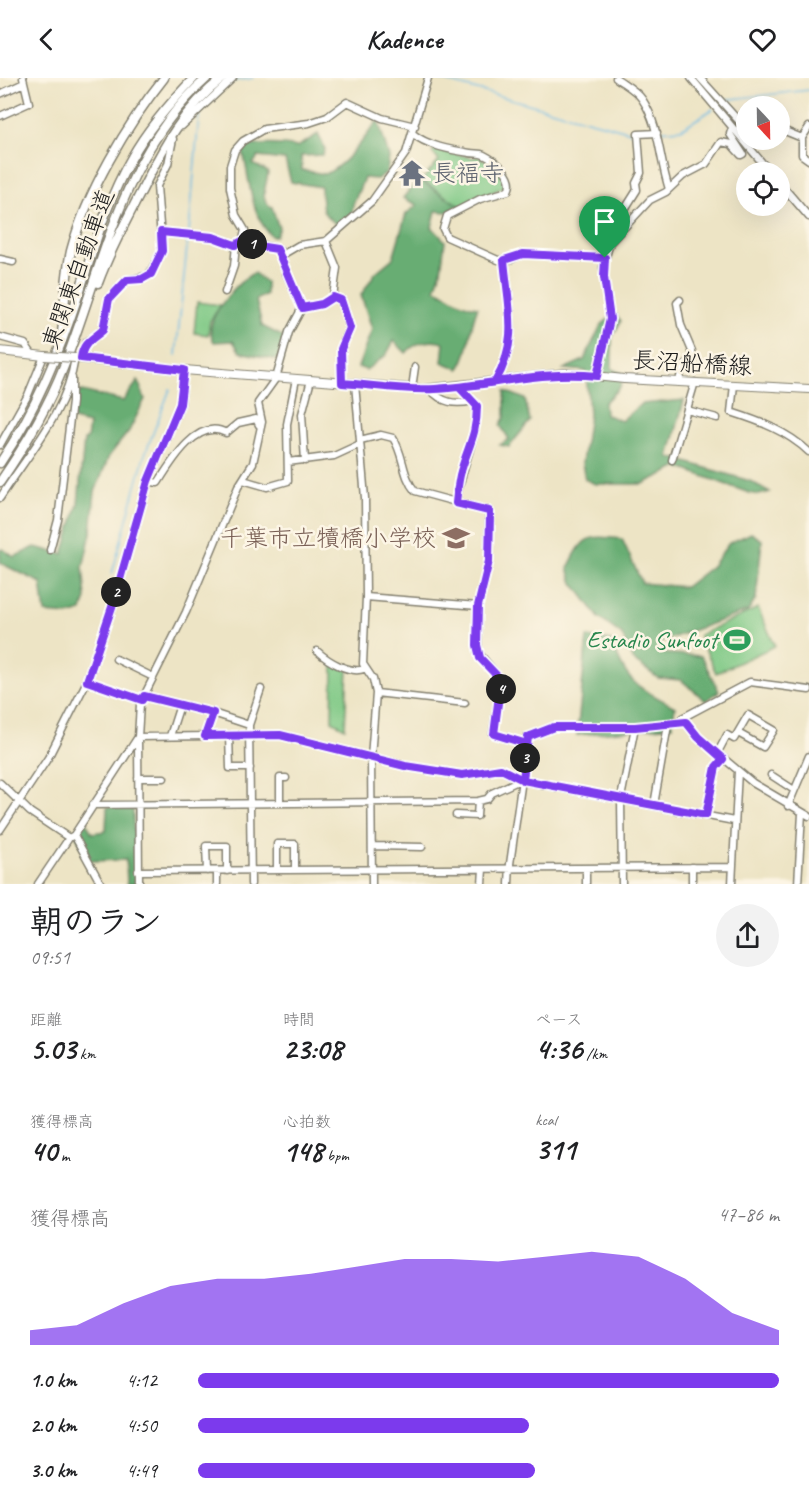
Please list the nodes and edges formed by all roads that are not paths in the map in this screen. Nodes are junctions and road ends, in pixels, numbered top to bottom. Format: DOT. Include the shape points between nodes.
graph roads {
  1 [pos="164,78"];
  2 [pos="194,78"];
  3 [pos="207,78"];
  4 [pos="223,78"];
  5 [pos="233,78"];
  6 [pos="428,78"];
  7 [pos="616,78"];
  8 [pos="691,78"];
  9 [pos="700,78"];
  10 [pos="24,81"];
  11 [pos="0,94"];
  12 [pos="0,116"];
  13 [pos="736,118"];
  14 [pos="415,126"];
  15 [pos="809,127"];
  16 [pos="732,128"];
  17 [pos="656,131"];
  18 [pos="412,133"];
  19 [pos="790,133"];
  20 [pos="802,138"];
  21 [pos="809,160"];
  22 [pos="762,162"];
  23 [pos="669,189"];
  24 [pos="790,195"];
  25 [pos="809,217"];
  26 [pos="161,232"];
  27 [pos="244,240"];
  28 [pos="327,241"];
  29 [pos="237,245"];
  30 [pos="282,255"];
  31 [pos="603,257"];
  32 [pos="0,259"];
  33 [pos="504,260"];
  34 [pos="13,262"];
  35 [pos="225,292"];
  36 [pos="333,297"];
  37 [pos="680,300"];
  38 [pos="302,308"];
  39 [pos="0,337"];
  40 [pos="60,348"];
  41 [pos="70,349"];
  42 [pos="0,351"];
  43 [pos="32,354"];
  44 [pos="45,356"];
  45 [pos="78,358"];
  46 [pos="415,367"];
  47 [pos="184,370"];
  48 [pos="597,376"];
  49 [pos="72,378"];
  50 [pos="276,378"];
  51 [pos="296,379"];
  52 [pos="311,380"];
  53 [pos="495,382"];
  54 [pos="679,382"];
  55 [pos="695,382"];
  56 [pos="342,383"];
  57 [pos="355,384"];
  58 [pos="734,384"];
  59 [pos="459,387"];
  60 [pos="412,388"];
  61 [pos="430,389"];
  62 [pos="809,389"];
  63 [pos="472,401"];
  64 [pos="687,410"];
  65 [pos="717,418"];
  66 [pos="260,435"];
  67 [pos="360,442"];
  68 [pos="0,445"];
  69 [pos="809,452"];
  70 [pos="2,460"];
  71 [pos="305,460"];
  72 [pos="672,460"];
  73 [pos="288,462"];
  74 [pos="243,480"];
  75 [pos="148,481"];
  76 [pos="0,482"];
  77 [pos="0,498"];
  78 [pos="456,503"];
  79 [pos="50,550"];
  80 [pos="366,597"];
  81 [pos="478,606"];
  82 [pos="317,651"];
  83 [pos="116,659"];
  84 [pos="364,669"];
  85 [pos="153,677"];
  86 [pos="87,681"];
  87 [pos="261,689"];
  88 [pos="809,690"];
  89 [pos="376,693"];
  90 [pos="143,698"];
  91 [pos="465,703"];
  92 [pos="180,705"];
  93 [pos="213,713"];
  94 [pos="686,722"];
  95 [pos="249,725"];
  96 [pos="668,725"];
  97 [pos="635,727"];
  98 [pos="738,733"];
  99 [pos="229,735"];
  100 [pos="170,736"];
  101 [pos="205,736"];
  102 [pos="249,736"];
  103 [pos="138,737"];
  104 [pos="527,744"];
  105 [pos="809,756"];
  106 [pos="372,757"];
  107 [pos="720,757"];
  108 [pos="250,768"];
  109 [pos="738,771"];
  110 [pos="771,775"];
  111 [pos="138,778"];
  112 [pos="164,778"];
  113 [pos="286,778"];
  114 [pos="521,780"];
  115 [pos="0,783"];
  116 [pos="794,790"];
  117 [pos="621,798"];
  118 [pos="478,801"];
  119 [pos="372,802"];
  120 [pos="250,803"];
  121 [pos="280,803"];
  122 [pos="19,804"];
  123 [pos="138,804"];
  124 [pos="654,805"];
  125 [pos="92,806"];
  126 [pos="788,806"];
  127 [pos="802,813"];
  128 [pos="456,815"];
  129 [pos="706,815"];
  130 [pos="809,816"];
  131 [pos="735,821"];
  132 [pos="0,830"];
  133 [pos="71,836"];
  134 [pos="372,846"];
  135 [pos="422,847"];
  136 [pos="622,867"];
  137 [pos="692,867"];
  138 [pos="732,867"];
  139 [pos="510,868"];
  140 [pos="586,868"];
  141 [pos="372,869"];
  142 [pos="483,869"];
  143 [pos="251,870"];
  144 [pos="277,870"];
  145 [pos="295,870"];
  146 [pos="138,871"];
  147 [pos="207,871"];
  148 [pos="217,871"];
  149 [pos="227,871"];
  150 [pos="38,884"];
  151 [pos="101,884"];
  152 [pos="139,884"];
  153 [pos="217,884"];
  154 [pos="251,884"];
  155 [pos="372,884"];
  156 [pos="482,884"];
  157 [pos="509,884"];
  158 [pos="586,884"];
  159 [pos="622,884"];
  160 [pos="692,884"];
  161 [pos="732,884"];
  162 [pos="798,884"];
  1 -- 40 [label="highway" via="97,182 71,252"];
  2 -- 40 [label="highway, 東関東自動車道" via="149,131 122,175"];
  3 -- 41 [label="highway, 東関東自動車道" via="165,124 131,180"];
  4 -- 41 [label="highway" via="183,116 161,150 108,257"];
  5 -- 26 [label="street" via="199,108 171,143 168,164 157,186"];
  6 -- 14 [label="street"];
  7 -- 17 [label="street" via="640,96"];
  8 -- 16 [label="street"];
  9 -- 13 [label="street"];
  10 -- 11 [label="street"];
  10 -- 12 [label="street" via="29,102"];
  14 -- 18 [label="street"];
  14 -- 27 [label="street" via="382,118 347,102 321,119 268,128 243,141 232,154 230,175 232,198 245,230"];
  15 -- 20 [label="street"];
  16 -- 22 [label="street"];
  16 -- 23 [label="street" via="730,134 743,154 732,143 721,142 706,165"];
  17 -- 23 [label="street"];
  17 -- 31 [label="street" via="638,134 641,173 637,190 605,241"];
  18 -- 28 [label="street" via="406,153 372,201"];
  18 -- 33 [label="street" via="447,149 483,154 506,172 508,190 450,213 443,229 447,237"];
  19 -- 20 [label="street"];
  20 -- 21 [label="street" via="802,155"];
  23 -- 31 [label="street" via="650,200 615,237"];
  24 -- 25 [label="street"];
  26 -- 29 [label="street" via="213,237"];
  26 -- 45 [label="street" via="162,251 151,274 127,280 109,299 103,330 86,342"];
  27 -- 29 [label="street"];
  27 -- 30 [label="street" via="252,245 274,247"];
  28 -- 30 [label="street" via="299,245"];
  28 -- 36 [label="street" via="337,268"];
  29 -- 35 [label="street"];
  30 -- 38 [label="street"];
  31 -- 33 [label="street" via="523,254"];
  31 -- 48 [label="street" via="610,319"];
  32 -- 34 [label="street"];
  33 -- 53 [label="street" via="512,316 511,340 505,365"];
  36 -- 38 [label="street"];
  36 -- 56 [label="street" via="341,300 349,322 341,349"];
  37 -- 54 [label="street" via="677,303 681,325 693,360 682,366"];
  38 -- 50 [label="street" via="289,333"];
  39 -- 43 [label="street" via="25,344"];
  40 -- 70 [label="highway, 東関東自動車道" via="36,403"];
  41 -- 76 [label="highway, 東関東自動車道" via="33,430"];
  42 -- 43 [label="main road, 長沼船橋線"];
  43 -- 44 [label="main road, 長沼船橋線"];
  44 -- 45 [label="main road, 長沼船橋線, bridge"];
  44 -- 68 [label="street"];
  45 -- 47 [label="main road, 長沼船橋線"];
  45 -- 49 [label="street"];
  46 -- 60 [label="street"];
  47 -- 50 [label="main road, 長沼船橋線"];
  47 -- 75 [label="street" via="180,404"];
  48 -- 53 [label="main road, 長沼船橋線" via="565,373"];
  48 -- 54 [label="main road, 長沼船橋線"];
  49 -- 77 [label="street" via="36,446"];
  49 -- 79 [label="street" via="58,520"];
  50 -- 51 [label="main road, 長沼船橋線"];
  50 -- 66 [label="street" via="258,403"];
  51 -- 52 [label="main road, 長沼船橋線"];
  51 -- 73 [label="street" via="287,424"];
  52 -- 56 [label="main road, 長沼船橋線"];
  52 -- 71 [label="street" via="302,414"];
  53 -- 59 [label="main road, 長沼船橋線"];
  54 -- 55 [label="main road, 長沼船橋線"];
  55 -- 58 [label="main road, 長沼船橋線"];
  55 -- 64 [label="street"];
  56 -- 57 [label="main road, 長沼船橋線"];
  57 -- 60 [label="main road, 長沼船橋線"];
  57 -- 67 [label="street"];
  58 -- 62 [label="main road, 長沼船橋線"];
  58 -- 69 [label="street" via="731,412 772,427"];
  59 -- 61 [label="main road, 長沼船橋線"];
  59 -- 63 [label="street"];
  60 -- 61 [label="main road, 長沼船橋線"];
  61 -- 63 [label="street" via="437,398 451,403"];
  63 -- 78 [label="street" via="477,406 477,421 473,443 460,473"];
  64 -- 65 [label="street"];
  64 -- 72 [label="street"];
  66 -- 74 [label="street" via="253,463"];
  66 -- 75 [label="street" via="256,419 238,423 226,433 216,428 204,430 169,465 158,483"];
  67 -- 71 [label="street" via="334,456"];
  67 -- 78 [label="street" via="381,435 393,438 415,491"];
  67 -- 80 [label="street"];
  71 -- 73 [label="street"];
  73 -- 74 [label="street" via="288,481 267,487"];
  74 -- 85 [label="street" via="186,612"];
  75 -- 86 [label="street"];
  78 -- 81 [label="street" via="489,511 487,568"];
  80 -- 81 [label="street"];
  80 -- 84 [label="street"];
  81 -- 104 [label="street" via="478,652 501,680 492,731"];
  82 -- 84 [label="street" via="336,665"];
  83 -- 85 [label="street"];
  84 -- 89 [label="street" via="373,679"];
  85 -- 90 [label="street"];
  86 -- 90 [label="street"];
  86 -- 122 [label="street" via="48,758"];
  87 -- 95 [label="street"];
  88 -- 94 [label="street" via="750,682 682,718"];
  89 -- 91 [label="street"];
  89 -- 106 [label="street"];
  90 -- 92 [label="street"];
  90 -- 103 [label="street" via="138,712"];
  92 -- 93 [label="street"];
  92 -- 100 [label="street"];
  93 -- 95 [label="street"];
  93 -- 101 [label="street"];
  94 -- 96 [label="street"];
  94 -- 107 [label="street"];
  95 -- 102 [label="street"];
  96 -- 97 [label="street"];
  96 -- 124 [label="street"];
  97 -- 104 [label="street" via="554,727 528,737"];
  97 -- 117 [label="street"];
  98 -- 98 [label="street" via="763,747 774,730 748,715"];
  98 -- 107 [label="street" via="734,739 727,735"];
  99 -- 101 [label="street"];
  99 -- 102 [label="street"];
  99 -- 108 [label="street" via="230,768"];
  100 -- 101 [label="street"];
  100 -- 103 [label="street"];
  102 -- 106 [label="street" via="280,735"];
  102 -- 108 [label="street"];
  103 -- 111 [label="street"];
  103 -- 125 [label="street"];
  104 -- 114 [label="street"];
  105 -- 116 [label="street"];
  106 -- 114 [label="street" via="462,775 501,769"];
  106 -- 119 [label="street"];
  107 -- 109 [label="street"];
  107 -- 129 [label="street"];
  108 -- 120 [label="street"];
  109 -- 126 [label="street"];
  109 -- 131 [label="street"];
  110 -- 116 [label="street"];
  111 -- 112 [label="street"];
  111 -- 123 [label="street"];
  113 -- 121 [label="street" via="279,778"];
  114 -- 117 [label="street"];
  114 -- 118 [label="street" via="492,793 487,800"];
  114 -- 139 [label="street"];
  115 -- 122 [label="street"];
  116 -- 126 [label="street"];
  117 -- 124 [label="street"];
  117 -- 136 [label="street"];
  118 -- 119 [label="street"];
  118 -- 128 [label="street" via="477,816"];
  119 -- 121 [label="street"];
  119 -- 134 [label="street"];
  120 -- 121 [label="street"];
  120 -- 123 [label="street"];
  120 -- 143 [label="street"];
  122 -- 132 [label="street"];
  122 -- 133 [label="street"];
  123 -- 125 [label="street"];
  123 -- 146 [label="street"];
  124 -- 129 [label="street"];
  125 -- 133 [label="street"];
  126 -- 127 [label="street"];
  127 -- 130 [label="street"];
  127 -- 162 [label="street"];
  129 -- 131 [label="street"];
  131 -- 138 [label="street"];
  133 -- 150 [label="street"];
  133 -- 151 [label="street"];
  134 -- 135 [label="street"];
  134 -- 141 [label="street"];
  136 -- 137 [label="street"];
  136 -- 140 [label="street"];
  136 -- 159 [label="street"];
  137 -- 138 [label="street"];
  137 -- 160 [label="street"];
  138 -- 161 [label="street"];
  139 -- 140 [label="street"];
  139 -- 142 [label="street"];
  139 -- 157 [label="street"];
  140 -- 158 [label="street"];
  141 -- 142 [label="street"];
  141 -- 145 [label="street"];
  141 -- 155 [label="street"];
  142 -- 156 [label="street"];
  143 -- 144 [label="street"];
  143 -- 149 [label="street"];
  143 -- 154 [label="street"];
  144 -- 145 [label="street"];
  144 -- 145 [label="street" via="277,844 295,844"];
  146 -- 147 [label="street"];
  146 -- 152 [label="street"];
  147 -- 148 [label="street"];
  147 -- 149 [label="street" via="206,846 227,846"];
  148 -- 149 [label="street"];
  148 -- 153 [label="street"];
}
